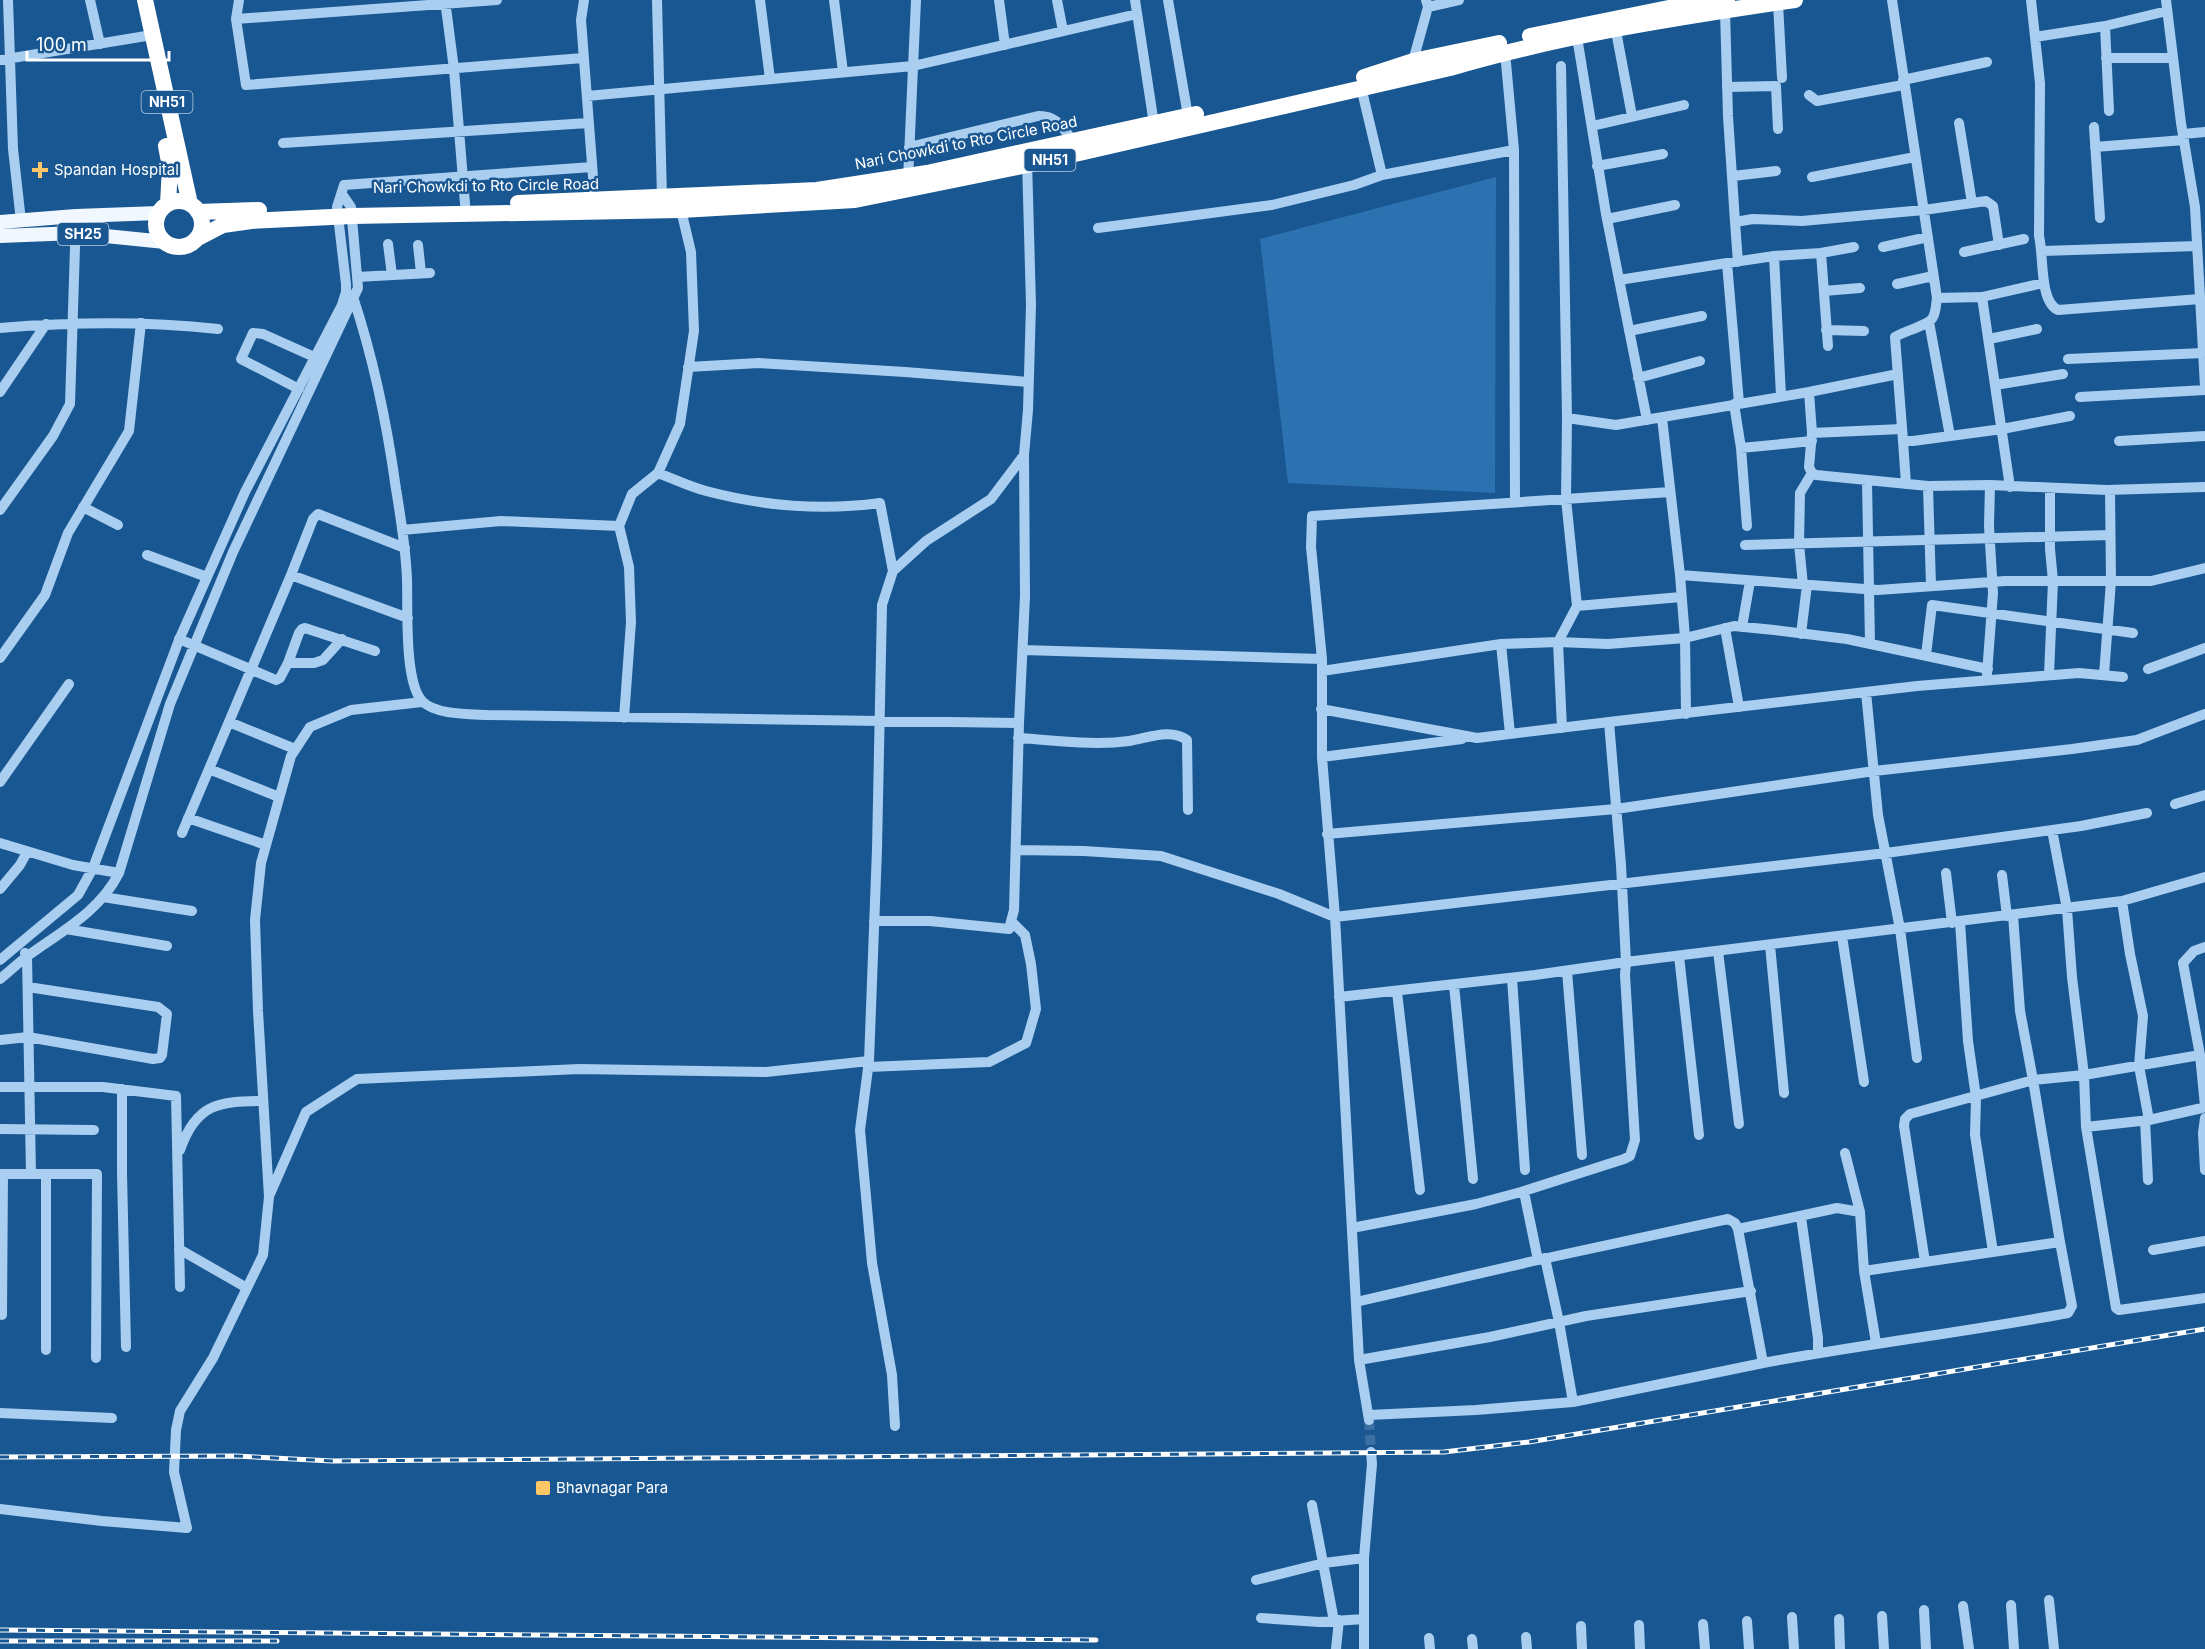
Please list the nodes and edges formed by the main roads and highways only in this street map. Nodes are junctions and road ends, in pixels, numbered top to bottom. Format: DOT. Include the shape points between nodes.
graph roads {
  1 [pos="139,0"];
  2 [pos="145,0"];
  3 [pos="1795,0"];
  4 [pos="1688,2"];
  5 [pos="1726,5"];
  6 [pos="1576,32"];
  7 [pos="1027,158"];
  8 [pos="908,182"];
  9 [pos="596,207"];
  10 [pos="194,208"];
  11 [pos="164,209"];
  12 [pos="251,216"];
  13 [pos="0,222"];
  14 [pos="0,236"];
  15 [pos="198,238"];
  16 [pos="165,242"];
  1 -- 11 [label="highway, NH51" via="170,167"];
  2 -- 10 [label="highway, NH51"];
  3 -- 5 [label="highway, NH51"];
  4 -- 5 [label="highway, Nari Chowkdi to Rto Circle Road / NH51"];
  4 -- 6 [label="highway, Nari Chowkdi to Rto Circle Road / NH51"];
  5 -- 6 [label="highway, NH51" via="1616,31"];
  6 -- 7 [label="highway, NH51" via="1450,68"];
  6 -- 7 [label="highway, Nari Chowkdi to Rto Circle Road / NH51" via="1413,61 1357,79 1072,141"];
  7 -- 8 [label="highway, Nari Chowkdi to Rto Circle Road / NH51"];
  8 -- 9 [label="highway, Nari Chowkdi to Rto Circle Road / NH51" via="662,198"];
  8 -- 9 [label="highway, NH51" via="855,200 681,210"];
  9 -- 12 [label="highway, Nari Chowkdi to Rto Circle Road / NH51" via="344,208"];
  10 -- 11 [label="highway, NH51" via="175,202"];
  10 -- 12 [label="highway, Nari Chowkdi to Rto Circle Road / NH51"];
  10 -- 15 [label="highway, NH51" via="202,223"];
  11 -- 13 [label="main road, SH25"];
  11 -- 16 [label="highway, NH51" via="156,223"];
  12 -- 15 [label="highway, NH51"];
  14 -- 16 [label="main road, SH25" via="76,233"];
  15 -- 16 [label="highway, NH51" via="179,247"];
}
